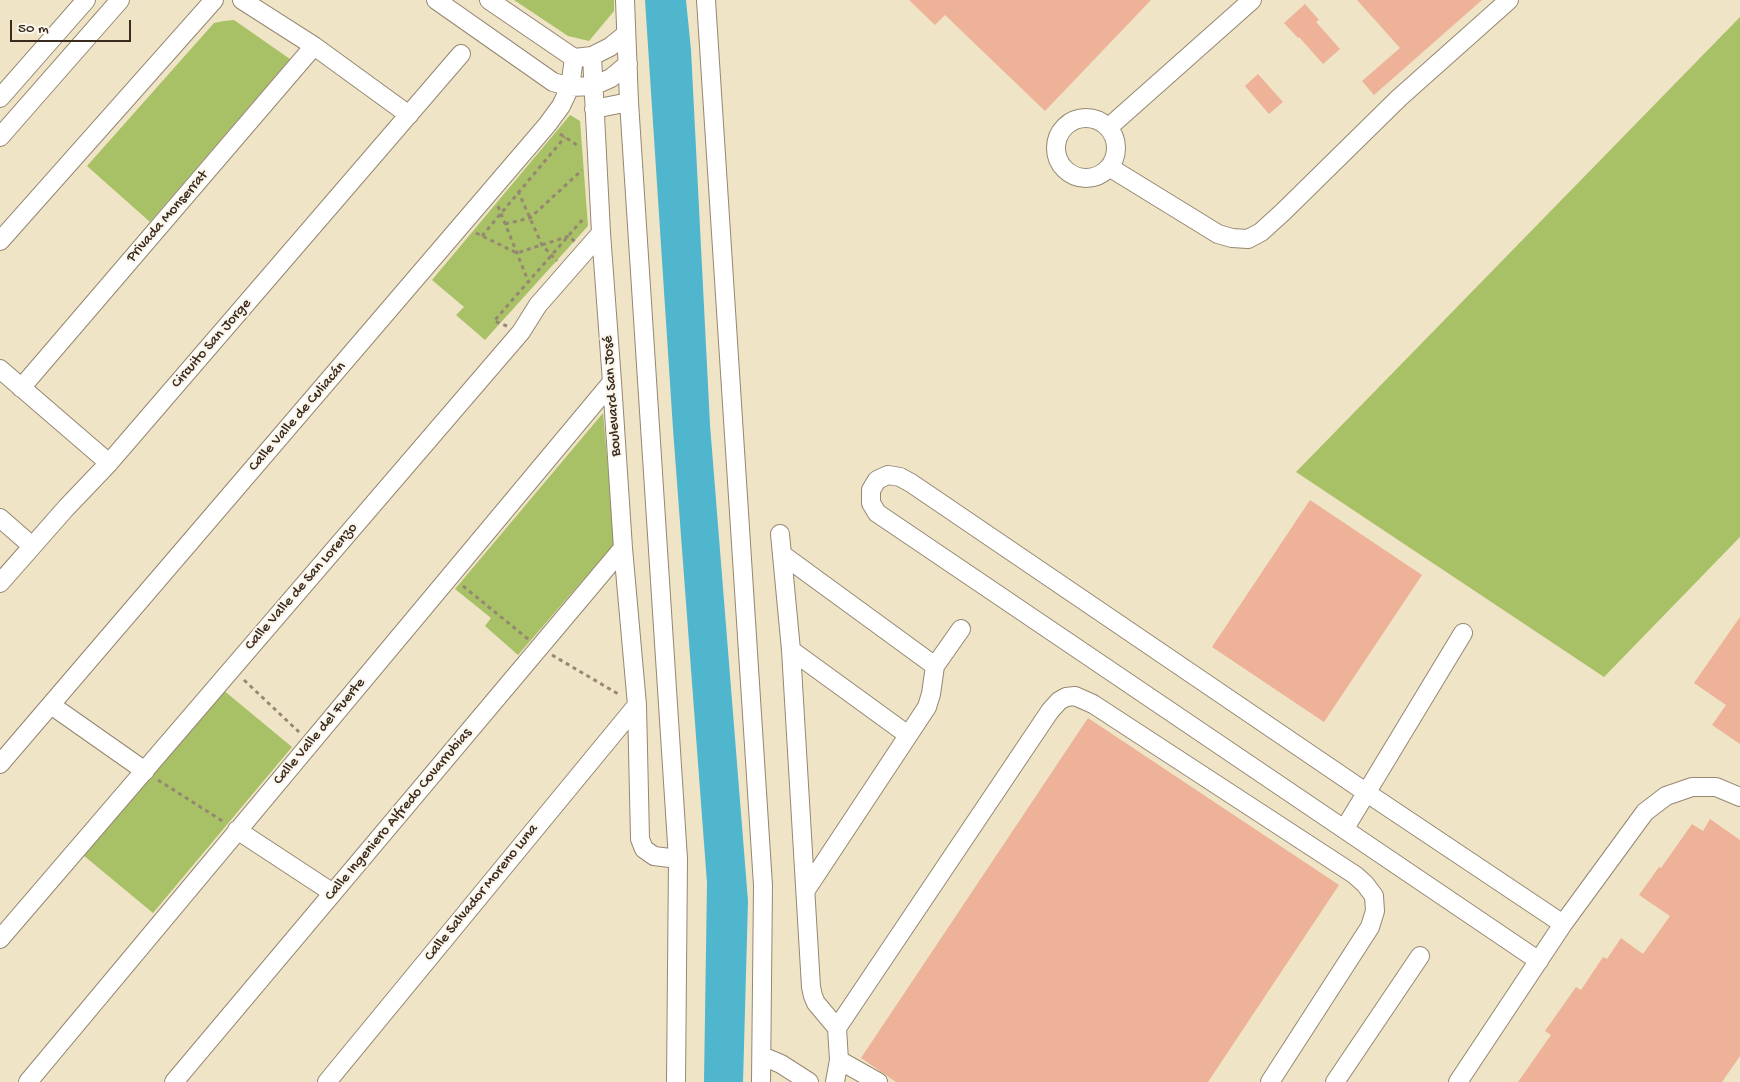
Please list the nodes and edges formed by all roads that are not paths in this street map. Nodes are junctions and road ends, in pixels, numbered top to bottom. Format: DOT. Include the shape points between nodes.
graph roads {
  1 [pos="86,0"];
  2 [pos="120,0"];
  3 [pos="214,0"];
  4 [pos="242,0"];
  5 [pos="436,0"];
  6 [pos="489,0"];
  7 [pos="625,0"];
  8 [pos="706,0"];
  9 [pos="1252,0"];
  10 [pos="1509,0"];
  11 [pos="626,34"];
  12 [pos="314,46"];
  13 [pos="460,54"];
  14 [pos="583,57"];
  15 [pos="628,64"];
  16 [pos="593,86"];
  17 [pos="570,87"];
  18 [pos="0,98"];
  19 [pos="629,102"];
  20 [pos="594,109"];
  21 [pos="409,115"];
  22 [pos="1109,128"];
  23 [pos="0,137"];
  24 [pos="1109,167"];
  25 [pos="600,233"];
  26 [pos="0,241"];
  27 [pos="0,369"];
  28 [pos="612,382"];
  29 [pos="21,388"];
  30 [pos="109,463"];
  31 [pos="0,518"];
  32 [pos="780,534"];
  33 [pos="32,546"];
  34 [pos="623,548"];
  35 [pos="783,555"];
  36 [pos="0,583"];
  37 [pos="960,629"];
  38 [pos="1463,633"];
  39 [pos="791,650"];
  40 [pos="935,666"];
  41 [pos="51,705"];
  42 [pos="638,705"];
  43 [pos="908,735"];
  44 [pos="0,764"];
  45 [pos="145,772"];
  46 [pos="1367,793"];
  47 [pos="1740,797"];
  48 [pos="1345,828"];
  49 [pos="237,830"];
  50 [pos="678,859"];
  51 [pos="806,890"];
  52 [pos="333,893"];
  53 [pos="1563,924"];
  54 [pos="0,939"];
  55 [pos="1420,956"];
  56 [pos="1539,960"];
  57 [pos="837,1028"];
  58 [pos="762,1056"];
  59 [pos="839,1060"];
  60 [pos="28,1082"];
  61 [pos="174,1082"];
  62 [pos="327,1082"];
  63 [pos="676,1082"];
  64 [pos="761,1082"];
  65 [pos="809,1082"];
  66 [pos="835,1082"];
  67 [pos="878,1082"];
  68 [pos="1270,1082"];
  69 [pos="1335,1082"];
  70 [pos="1458,1082"];
  1 -- 18 [label="street"];
  2 -- 23 [label="street"];
  3 -- 26 [label="street"];
  4 -- 12 [label="street"];
  5 -- 17 [label="street" via="553,82"];
  6 -- 14 [label="street"];
  7 -- 11 [label="street"];
  8 -- 58 [label="street" via="763,885"];
  9 -- 22 [label="street"];
  10 -- 24 [label="street" via="1399,98 1283,212 1261,232 1248,238 1218,234"];
  11 -- 14 [label="street" via="610,48"];
  11 -- 15 [label="street"];
  12 -- 21 [label="street"];
  12 -- 29 [label="street, Privada Monserrat"];
  13 -- 21 [label="street, Circuito San Jorge"];
  14 -- 16 [label="street, Boulevard San José"];
  14 -- 17 [label="street, Calle Valle de Culiacán"];
  15 -- 16 [label="street" via="611,78"];
  15 -- 19 [label="street"];
  16 -- 17 [label="street"];
  16 -- 20 [label="street, Boulevard San José"];
  17 -- 41 [label="street, Calle Valle de Culiacán" via="561,106 510,170"];
  19 -- 20 [label="street"];
  19 -- 50 [label="street"];
  20 -- 25 [label="street, Boulevard San José"];
  21 -- 30 [label="street, Circuito San Jorge"];
  22 -- 24 [label="street" via="1116,147"];
  22 -- 24 [label="street" via="1090,117 1080,117 1062,128 1055,148 1062,168 1076,176 1091,178"];
  25 -- 28 [label="street, Boulevard San José"];
  25 -- 45 [label="street, Calle Valle de San Lorenzo" via="538,305 521,332"];
  27 -- 29 [label="street"];
  28 -- 34 [label="street, Boulevard San José"];
  28 -- 49 [label="street, Calle Valle del Fuerte"];
  29 -- 30 [label="street"];
  30 -- 33 [label="street, Circuito San Jorge"];
  31 -- 33 [label="street"];
  32 -- 35 [label="street"];
  33 -- 36 [label="street, Circuito San Jorge"];
  34 -- 42 [label="street, Boulevard San José"];
  34 -- 52 [label="street, Calle Ingeniero Alfredo Covarrubias"];
  35 -- 39 [label="street"];
  35 -- 40 [label="street"];
  37 -- 40 [label="street"];
  38 -- 46 [label="street"];
  39 -- 43 [label="street"];
  39 -- 51 [label="street"];
  40 -- 43 [label="street" via="927,707"];
  41 -- 44 [label="street, Calle Valle de Culiacán"];
  41 -- 45 [label="street"];
  42 -- 50 [label="street, Boulevard San José" via="640,839 644,849 654,856"];
  42 -- 62 [label="street, Calle Salvador Moreno Luna"];
  43 -- 51 [label="street"];
  45 -- 54 [label="street, Calle Valle de San Lorenzo"];
  46 -- 48 [label="street"];
  46 -- 48 [label="street" via="911,483 888,475 877,480 871,490 871,503 877,513"];
  46 -- 53 [label="street"];
  47 -- 53 [label="street" via="1716,787 1692,787 1666,796 1645,812"];
  48 -- 56 [label="street"];
  49 -- 52 [label="street"];
  49 -- 60 [label="street, Calle Valle del Fuerte"];
  50 -- 63 [label="street"];
  51 -- 57 [label="street" via="813,996"];
  52 -- 61 [label="street, Calle Ingeniero Alfredo Covarrubias"];
  53 -- 56 [label="street"];
  55 -- 69 [label="street"];
  56 -- 70 [label="street"];
  57 -- 59 [label="street"];
  57 -- 68 [label="street" via="1050,711 1059,701 1075,696 1093,704 1355,875 1374,896 1375,911 1370,927"];
  58 -- 64 [label="street"];
  58 -- 65 [label="street"];
  59 -- 66 [label="street"];
  59 -- 67 [label="street"];
}
